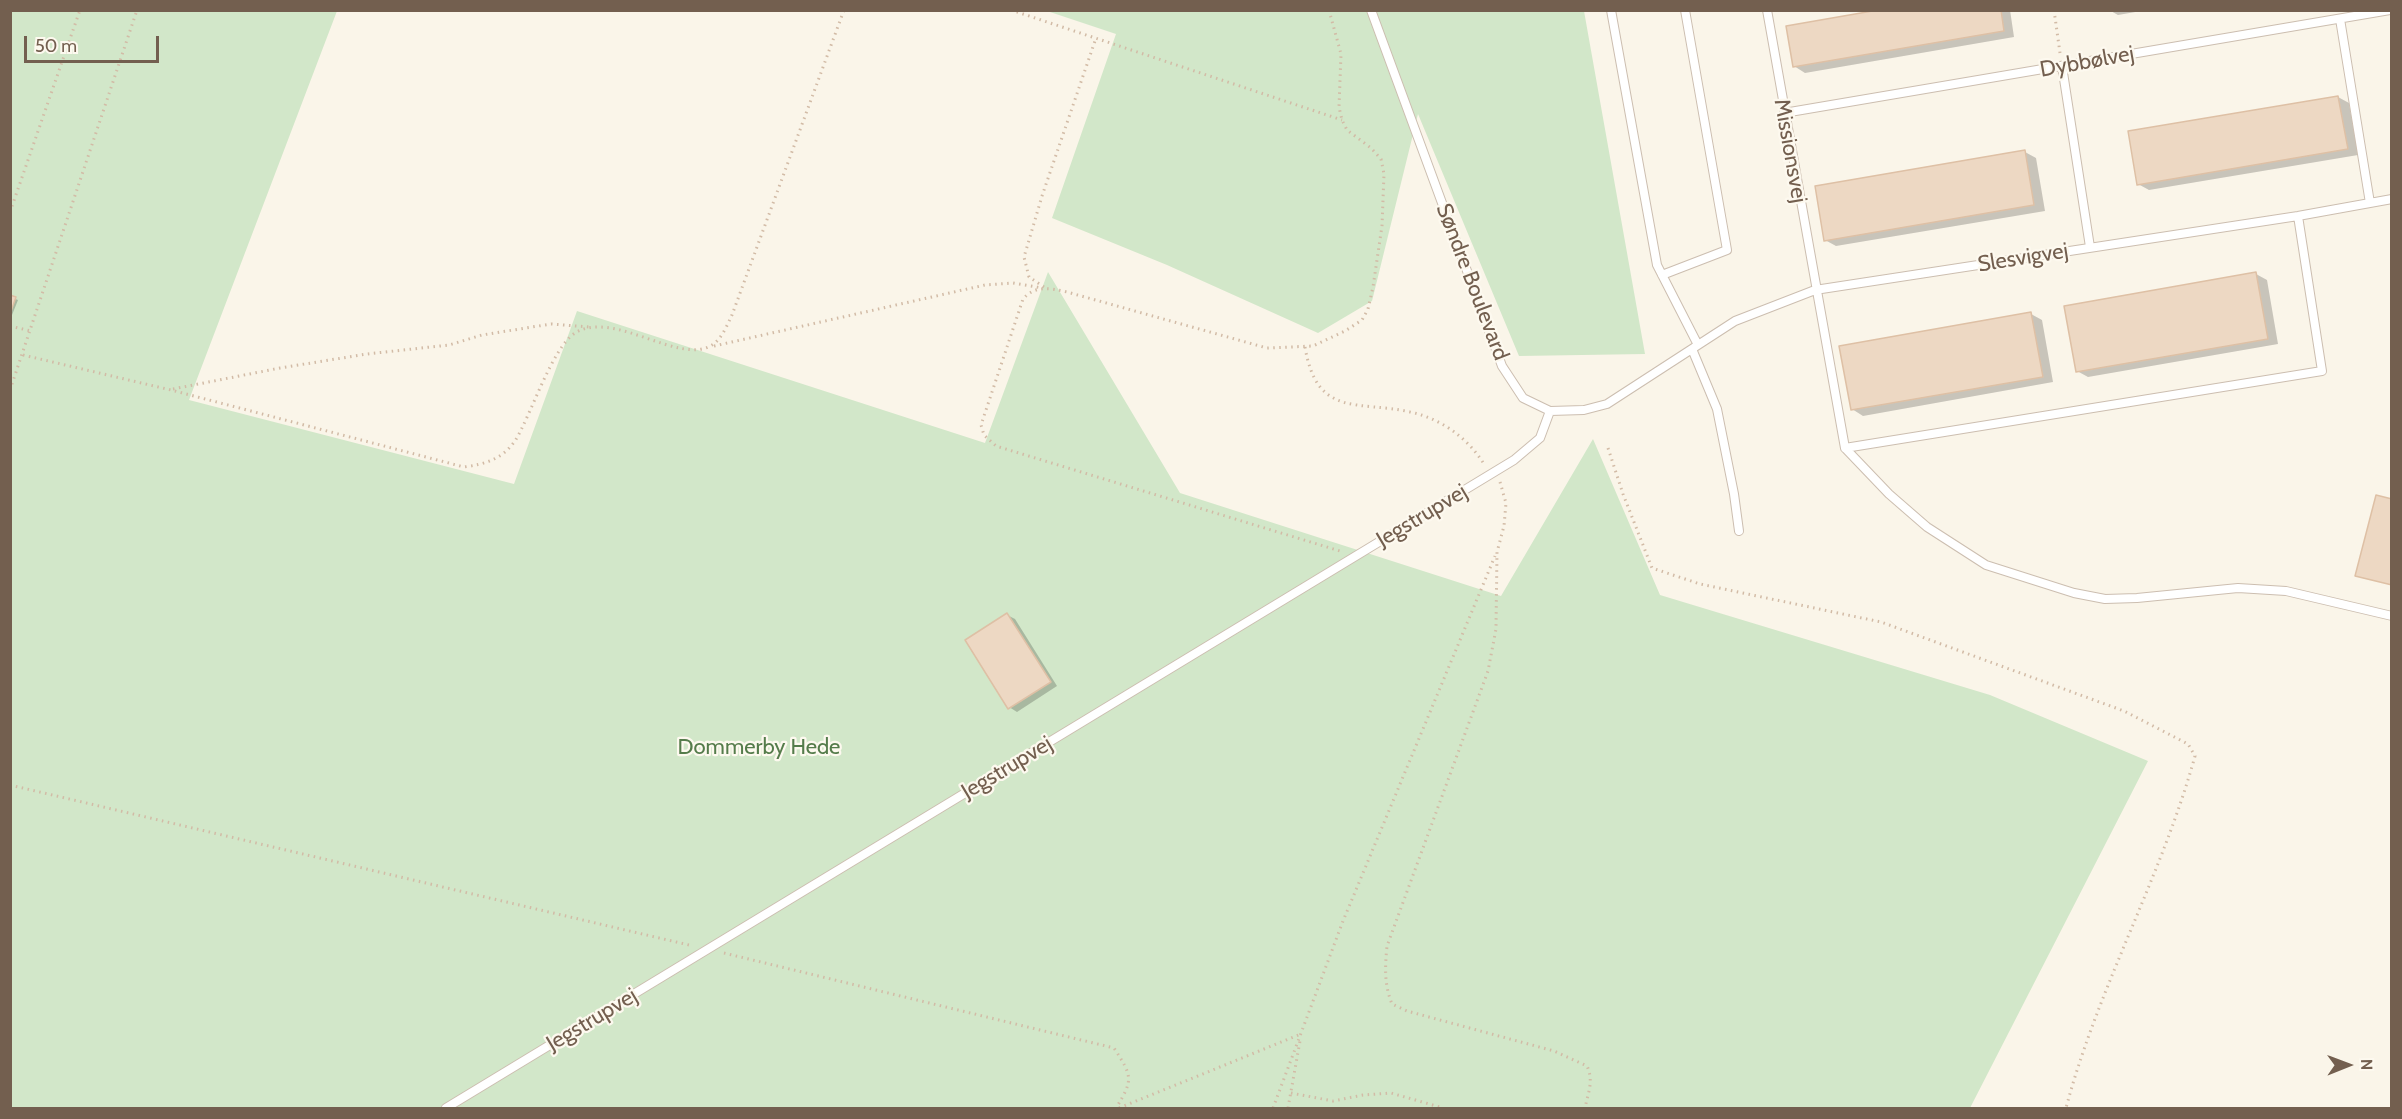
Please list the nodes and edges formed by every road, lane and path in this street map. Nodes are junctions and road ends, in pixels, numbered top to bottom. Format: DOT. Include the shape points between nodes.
graph roads {
  1 [pos="80,10"];
  2 [pos="137,10"];
  3 [pos="844,10"];
  4 [pos="1011,10"];
  5 [pos="1329,10"];
  6 [pos="1371,10"];
  7 [pos="1611,10"];
  8 [pos="1685,10"];
  9 [pos="1767,10"];
  10 [pos="2054,10"];
  11 [pos="2390,10"];
  12 [pos="2340,19"];
  13 [pos="1096,39"];
  14 [pos="2061,66"];
  15 [pos="1784,113"];
  16 [pos="1342,120"];
  17 [pos="2391,199"];
  18 [pos="2370,203"];
  19 [pos="10,212"];
  20 [pos="2298,216"];
  21 [pos="2090,247"];
  22 [pos="1662,275"];
  23 [pos="1046,288"];
  24 [pos="1815,291"];
  25 [pos="10,326"];
  26 [pos="598,327"];
  27 [pos="31,331"];
  28 [pos="709,347"];
  29 [pos="1695,347"];
  30 [pos="1305,348"];
  31 [pos="23,355"];
  32 [pos="1670,364"];
  33 [pos="10,390"];
  34 [pos="171,390"];
  35 [pos="1550,411"];
  36 [pos="1608,448"];
  37 [pos="1845,448"];
  38 [pos="1493,472"];
  39 [pos="1739,531"];
  40 [pos="1497,552"];
  41 [pos="1356,556"];
  42 [pos="2391,616"];
  43 [pos="10,785"];
  44 [pos="708,949"];
  45 [pos="1301,1034"];
  46 [pos="1291,1093"];
  47 [pos="446,1108"];
  48 [pos="1118,1108"];
  49 [pos="1273,1108"];
  50 [pos="1288,1108"];
  51 [pos="1443,1108"];
  52 [pos="1585,1108"];
  53 [pos="2066,1108"];
  1 -- 19 [label="path"];
  2 -- 27 [label="path"];
  3 -- 28 [label="path" via="732,315"];
  4 -- 13 [label="path"];
  5 -- 16 [label="path" via="1341,54"];
  6 -- 35 [label="lane, Søndre Boulevard" via="1502,366 1523,398"];
  7 -- 22 [label="lane" via="1657,265"];
  8 -- 22 [label="lane" via="1727,250"];
  9 -- 15 [label="lane, Missionsvej"];
  10 -- 14 [label="path"];
  11 -- 12 [label="lane, Dybbølvej"];
  12 -- 14 [label="lane, Dybbølvej"];
  12 -- 18 [label="lane"];
  13 -- 16 [label="path"];
  13 -- 23 [label="path" via="1024,257 1029,277"];
  14 -- 15 [label="lane, Dybbølvej"];
  14 -- 21 [label="lane"];
  15 -- 24 [label="lane, Missionsvej"];
  16 -- 30 [label="path" via="1347,130 1381,159 1384,174 1382,226 1373,286 1362,320 1329,340"];
  17 -- 18 [label="lane, Slesvigvej"];
  18 -- 20 [label="lane, Slesvigvej"];
  20 -- 21 [label="lane, Slesvigvej"];
  20 -- 37 [label="lane" via="2322,372"];
  21 -- 24 [label="lane, Slesvigvej"];
  22 -- 29 [label="lane"];
  23 -- 28 [label="path" via="1013,283 985,285"];
  23 -- 30 [label="path" via="1267,348"];
  23 -- 41 [label="path" via="1034,290 1023,300 981,424 989,441"];
  24 -- 29 [label="lane, Slesvigvej" via="1735,321"];
  24 -- 37 [label="lane, Missionsvej"];
  25 -- 27 [label="path"];
  26 -- 28 [label="path" via="682,348"];
  26 -- 34 [label="path" via="551,324 482,335 449,345 280,368"];
  26 -- 34 [label="path" via="573,334 558,351 515,441 507,452 478,465 464,467"];
  27 -- 31 [label="path"];
  29 -- 32 [label="lane, Slesvigvej"];
  29 -- 39 [label="lane" via="1717,409"];
  30 -- 38 [label="path" via="1314,377 1334,399 1347,405 1412,412 1434,420 1453,430"];
  31 -- 33 [label="path"];
  31 -- 34 [label="path"];
  32 -- 35 [label="lane, Søndre Boulevard" via="1607,404 1584,411"];
  35 -- 38 [label="lane, Jegstrupvej" via="1540,438"];
  36 -- 53 [label="path" via="1652,568 1700,584 1881,622 2124,711 2188,744 2195,756 2185,790 2110,981"];
  37 -- 42 [label="lane" via="1927,527 1986,565 2074,593 2105,599 2238,588 2286,591"];
  38 -- 40 [label="path" via="1506,503"];
  38 -- 41 [label="lane, Jegstrupvej"];
  40 -- 45 [label="path" via="1343,921"];
  40 -- 52 [label="path" via="1494,648 1387,946 1386,989 1392,1004 1407,1011 1554,1051 1587,1066 1591,1088"];
  41 -- 44 [label="lane, Jegstrupvej"];
  43 -- 44 [label="path"];
  44 -- 47 [label="lane, Jegstrupvej"];
  44 -- 48 [label="path" via="1114,1048 1129,1071 1127,1090"];
  45 -- 46 [label="path"];
  45 -- 48 [label="path"];
  45 -- 49 [label="path"];
  46 -- 50 [label="path"];
  46 -- 51 [label="path" via="1333,1101 1391,1093"];
}
